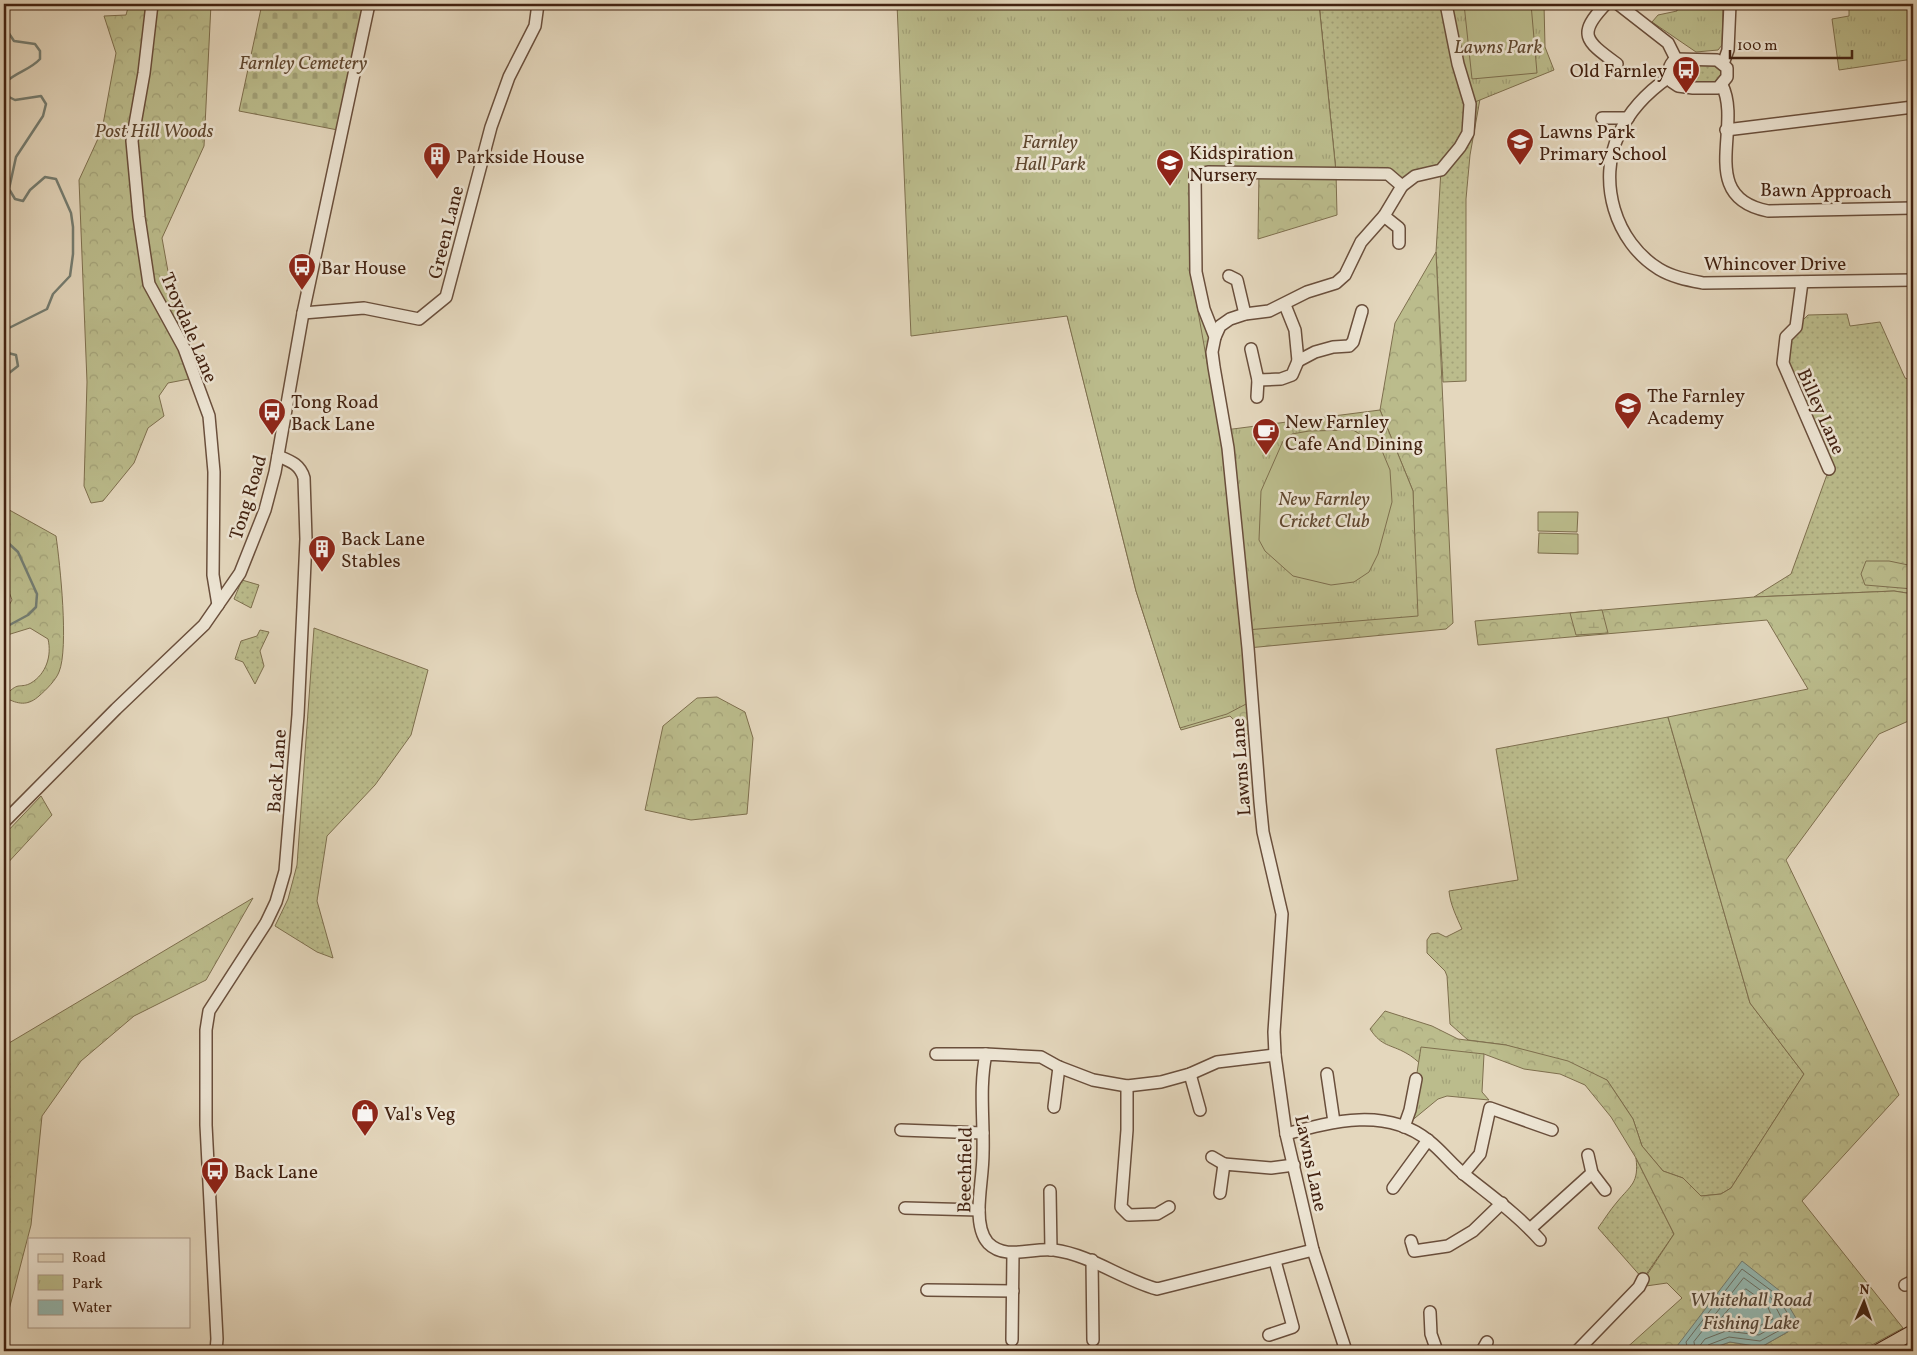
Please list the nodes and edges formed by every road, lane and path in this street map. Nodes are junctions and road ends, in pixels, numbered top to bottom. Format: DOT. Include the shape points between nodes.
graph roads {
  1 [pos="152,4"];
  2 [pos="369,4"];
  3 [pos="538,4"];
  4 [pos="1446,4"];
  5 [pos="1606,4"];
  6 [pos="1618,4"];
  7 [pos="1730,4"];
  8 [pos="1676,58"];
  9 [pos="1616,64"];
  10 [pos="1723,64"];
  11 [pos="1669,77"];
  12 [pos="1722,85"];
  13 [pos="1913,107"];
  14 [pos="1602,118"];
  15 [pos="1628,118"];
  16 [pos="1726,130"];
  17 [pos="1402,186"];
  18 [pos="1913,208"];
  19 [pos="1384,216"];
  20 [pos="1399,244"];
  21 [pos="1248,274"];
  22 [pos="1913,280"];
  23 [pos="1802,282"];
  24 [pos="1285,305"];
  25 [pos="1362,311"];
  26 [pos="303,313"];
  27 [pos="1245,314"];
  28 [pos="1215,337"];
  29 [pos="1251,349"];
  30 [pos="1298,361"];
  31 [pos="1258,380"];
  32 [pos="1257,396"];
  33 [pos="278,456"];
  34 [pos="1828,469"];
  35 [pos="218,605"];
  36 [pos="4,822"];
  37 [pos="936,1054"];
  38 [pos="986,1054"];
  39 [pos="1275,1055"];
  40 [pos="1059,1067"];
  41 [pos="1190,1074"];
  42 [pos="1332,1077"];
  43 [pos="1416,1079"];
  44 [pos="1126,1086"];
  45 [pos="1054,1106"];
  46 [pos="1200,1110"];
  47 [pos="1334,1122"];
  48 [pos="1404,1127"];
  49 [pos="901,1130"];
  50 [pos="1552,1130"];
  51 [pos="983,1133"];
  52 [pos="1286,1134"];
  53 [pos="1428,1140"];
  54 [pos="1588,1156"];
  55 [pos="1212,1157"];
  56 [pos="1224,1164"];
  57 [pos="1294,1165"];
  58 [pos="1592,1173"];
  59 [pos="1463,1174"];
  60 [pos="1392,1188"];
  61 [pos="1605,1190"];
  62 [pos="1050,1191"];
  63 [pos="1220,1192"];
  64 [pos="1502,1203"];
  65 [pos="1169,1207"];
  66 [pos="906,1208"];
  67 [pos="979,1210"];
  68 [pos="1530,1229"];
  69 [pos="1540,1240"];
  70 [pos="1051,1250"];
  71 [pos="1313,1250"];
  72 [pos="1413,1250"];
  73 [pos="1013,1253"];
  74 [pos="1092,1260"];
  75 [pos="1275,1261"];
  76 [pos="1643,1279"];
  77 [pos="928,1290"];
  78 [pos="1013,1291"];
  79 [pos="1430,1312"];
  80 [pos="1913,1332"];
  81 [pos="1268,1335"];
  82 [pos="1012,1340"];
  83 [pos="1092,1340"];
  84 [pos="216,1351"];
  85 [pos="1346,1351"];
  86 [pos="1437,1351"];
  87 [pos="1577,1351"];
  88 [pos="1879,1351"];
  1 -- 35 [label="street, Troydale Lane" via="132,141 140,216 150,284 184,348 209,416 214,472 213,575"];
  2 -- 26 [label="street, Tong Road"];
  3 -- 26 [label="street, Green Lane" via="535,26 509,77 491,128 446,297 419,319 364,308"];
  4 -- 17 [label="street" via="1470,104 1468,133 1441,170 1414,176"];
  5 -- 9 [label="street" via="1591,20 1588,34 1591,45"];
  6 -- 8 [label="street" via="1668,43"];
  7 -- 10 [label="street" via="1728,50"];
  8 -- 10 [label="street" via="1710,59"];
  8 -- 11 [label="street" via="1668,71"];
  10 -- 12 [label="street" via="1727,68 1727,77"];
  11 -- 12 [label="street" via="1678,86 1718,88"];
  11 -- 15 [label="street, Whincover Drive" via="1648,94"];
  12 -- 16 [label="street" via="1727,102"];
  13 -- 16 [label="street"];
  14 -- 15 [label="street"];
  15 -- 23 [label="street, Whincover Drive" via="1614,147 1609,190 1624,233 1644,258 1660,270 1703,283"];
  16 -- 18 [label="street, Bawn Approach" via="1726,167 1731,187 1741,201 1753,208 1768,211"];
  17 -- 19 [label="street"];
  17 -- 28 [label="street, Lawns Lane" via="1388,174 1225,172 1195,175 1196,272 1204,309"];
  19 -- 20 [label="street" via="1398,228"];
  19 -- 24 [label="street" via="1361,242 1345,275 1336,283 1307,292"];
  21 -- 27 [label="street" via="1233,278"];
  22 -- 23 [label="street, Whincover Drive"];
  23 -- 34 [label="street, Billey Lane" via="1796,327 1786,337 1782,364"];
  24 -- 27 [label="street"];
  24 -- 30 [label="street" via="1295,330"];
  25 -- 30 [label="street" via="1349,346 1324,350"];
  26 -- 33 [label="street, Tong Road"];
  27 -- 28 [label="street" via="1220,326"];
  28 -- 39 [label="street, Lawns Lane" via="1212,352 1228,448 1263,832 1282,914"];
  29 -- 31 [label="street"];
  30 -- 31 [label="street" via="1292,375"];
  31 -- 32 [label="street"];
  33 -- 35 [label="street, Tong Road" via="265,510 240,573"];
  33 -- 84 [label="street, Back Lane" via="296,464 304,478 306,539 298,715 286,871 266,923 210,1010 206,1030 206,1134"];
  35 -- 36 [label="street, Tong Road" via="197,632"];
  37 -- 38 [label="street"];
  38 -- 40 [label="street" via="1041,1057"];
  38 -- 51 [label="street, Beechfield" via="981,1076"];
  39 -- 41 [label="street" via="1217,1062"];
  39 -- 52 [label="street, Lawns Lane"];
  40 -- 44 [label="street" via="1093,1080"];
  40 -- 45 [label="street"];
  41 -- 44 [label="street" via="1161,1082"];
  41 -- 46 [label="street"];
  42 -- 47 [label="street"];
  43 -- 48 [label="street"];
  44 -- 65 [label="street" via="1127,1130 1121,1207 1129,1215 1157,1214"];
  47 -- 48 [label="street" via="1368,1118"];
  47 -- 52 [label="street"];
  48 -- 53 [label="street"];
  49 -- 51 [label="street"];
  50 -- 59 [label="street" via="1490,1108 1480,1154"];
  51 -- 67 [label="street, Beechfield"];
  52 -- 57 [label="street, Lawns Lane"];
  53 -- 59 [label="street"];
  53 -- 60 [label="street"];
  54 -- 58 [label="street"];
  55 -- 56 [label="street"];
  56 -- 57 [label="street" via="1272,1168"];
  56 -- 63 [label="street"];
  57 -- 71 [label="street, Lawns Lane"];
  58 -- 61 [label="street"];
  58 -- 68 [label="street"];
  59 -- 64 [label="street"];
  62 -- 70 [label="street"];
  64 -- 68 [label="street"];
  64 -- 72 [label="street" via="1473,1231 1448,1246"];
  66 -- 67 [label="street"];
  67 -- 73 [label="street, Beechfield" via="987,1242 998,1250"];
  68 -- 69 [label="street"];
  70 -- 73 [label="street, Beechfield"];
  70 -- 74 [label="street, Beechfield"];
  71 -- 75 [label="street, Beechfield"];
  71 -- 85 [label="street, Lawns Lane"];
  73 -- 78 [label="street"];
  74 -- 75 [label="street, Beechfield" via="1139,1284 1157,1288"];
  74 -- 83 [label="street"];
  75 -- 81 [label="street" via="1293,1327"];
  76 -- 87 [label="street"];
  77 -- 78 [label="street"];
  78 -- 82 [label="street"];
  79 -- 86 [label="street" via="1431,1334"];
  80 -- 88 [label="main road"];
}
